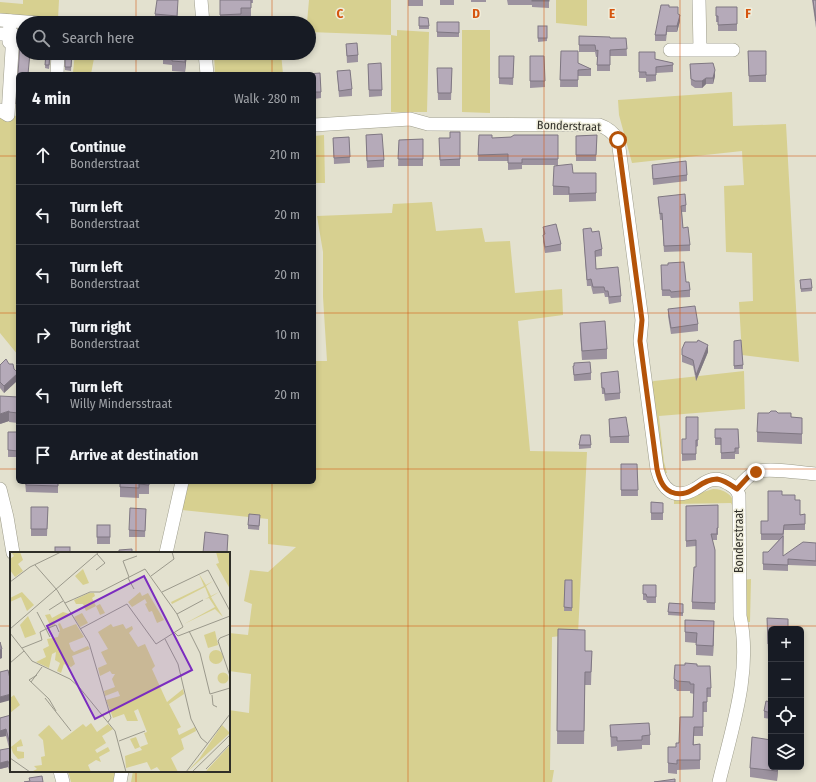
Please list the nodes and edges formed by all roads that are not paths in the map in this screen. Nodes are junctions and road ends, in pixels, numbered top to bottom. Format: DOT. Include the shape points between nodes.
graph roads {
  1 [pos="201,0"];
  2 [pos="699,0"];
  3 [pos="202,16"];
  4 [pos="5,20"];
  5 [pos="16,21"];
  6 [pos="5,34"];
  7 [pos="700,49"];
  8 [pos="670,50"];
  9 [pos="733,50"];
  10 [pos="58,60"];
  11 [pos="206,60"];
  12 [pos="57,72"];
  13 [pos="207,72"];
  14 [pos="2,109"];
  15 [pos="316,125"];
  16 [pos="816,474"];
  17 [pos="182,484"];
  18 [pos="0,489"];
  19 [pos="737,489"];
  20 [pos="13,552"];
  21 [pos="166,552"];
  22 [pos="60,772"];
  23 [pos="122,772"];
  24 [pos="63,782"];
  25 [pos="120,782"];
  26 [pos="719,782"];
  1 -- 3 [label="street"];
  2 -- 7 [label="street"];
  4 -- 5 [label="street"];
  4 -- 6 [label="street"];
  6 -- 14 [label="street" via="13,34 8,115"];
  7 -- 8 [label="street"];
  7 -- 9 [label="street"];
  10 -- 12 [label="street"];
  11 -- 13 [label="street"];
  15 -- 19 [label="street, Bonderstraat" via="410,119 428,124 606,127 618,140 620,147 642,320 640,341 659,479 666,490 675,494 684,494 717,479"];
  16 -- 19 [label="street" via="766,470 749,476"];
  17 -- 21 [label="street"];
  18 -- 20 [label="street"];
  19 -- 26 [label="street, Bonderstraat" via="740,616 744,633 743,670 739,699"];
  22 -- 24 [label="street"];
  23 -- 25 [label="street"];
}
